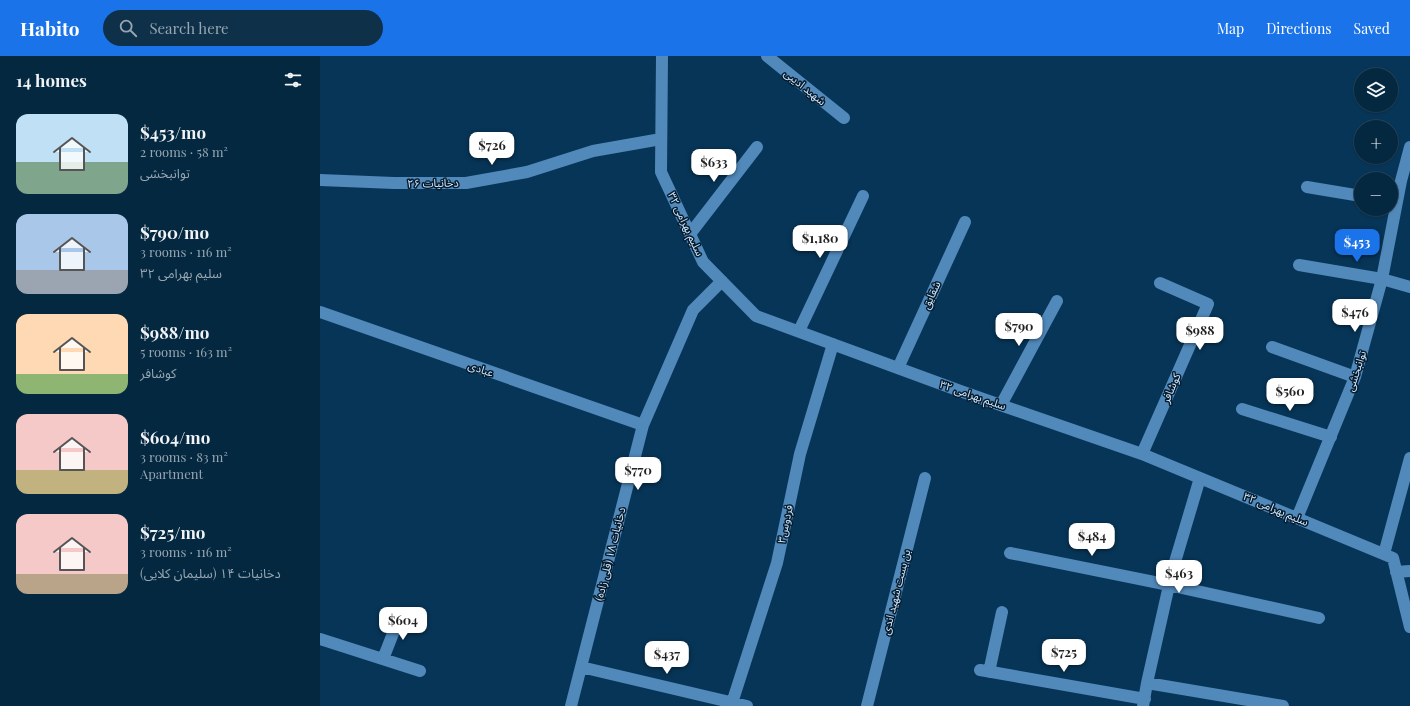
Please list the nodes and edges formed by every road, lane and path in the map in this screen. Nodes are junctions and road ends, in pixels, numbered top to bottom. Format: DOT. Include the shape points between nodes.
graph roads {
  1 [pos="662,56"];
  2 [pos="767,56"];
  3 [pos="844,118"];
  4 [pos="661,139"];
  5 [pos="757,147"];
  6 [pos="1410,147"];
  7 [pos="320,180"];
  8 [pos="1307,187"];
  9 [pos="1354,195"];
  10 [pos="863,196"];
  11 [pos="1399,198"];
  12 [pos="965,222"];
  13 [pos="690,234"];
  14 [pos="1299,265"];
  15 [pos="1382,279"];
  16 [pos="722,281"];
  17 [pos="1160,283"];
  18 [pos="1410,287"];
  19 [pos="1057,301"];
  20 [pos="320,312"];
  21 [pos="799,331"];
  22 [pos="833,344"];
  23 [pos="1272,347"];
  24 [pos="898,368"];
  25 [pos="1356,377"];
  26 [pos="1001,405"];
  27 [pos="1242,409"];
  28 [pos="643,425"];
  29 [pos="1331,438"];
  30 [pos="1142,454"];
  31 [pos="1410,458"];
  32 [pos="925,478"];
  33 [pos="1200,478"];
  34 [pos="1297,518"];
  35 [pos="1010,553"];
  36 [pos="1384,554"];
  37 [pos="1410,571"];
  38 [pos="1396,572"];
  39 [pos="1169,585"];
  40 [pos="1002,612"];
  41 [pos="402,613"];
  42 [pos="1319,618"];
  43 [pos="1410,627"];
  44 [pos="320,639"];
  45 [pos="383,659"];
  46 [pos="581,667"];
  47 [pos="420,671"];
  48 [pos="1147,683"];
  49 [pos="732,703"];
  50 [pos="1144,703"];
  51 [pos="571,706"];
  52 [pos="747,706"];
  53 [pos="867,706"];
  54 [pos="1283,706"];
  1 -- 4 [label="street, سلیم بهرامی ۳۲"];
  2 -- 3 [label="street, شهید ادیبی"];
  4 -- 7 [label="street, دخانیات ۲۶" via="593,151 527,172 466,182"];
  4 -- 13 [label="street, سلیم بهرامی ۳۲" via="661,172"];
  5 -- 13 [label="street"];
  6 -- 11 [label="street, توانبخشی"];
  8 -- 9 [label="street"];
  10 -- 21 [label="street"];
  11 -- 15 [label="street, توانبخشی"];
  12 -- 24 [label="street, شقایق"];
  13 -- 16 [label="street, سلیم بهرامی ۳۲" via="703,262"];
  14 -- 15 [label="street"];
  15 -- 18 [label="street"];
  15 -- 25 [label="street, توانبخشی"];
  16 -- 21 [label="street, سلیم بهرامی ۳۲" via="756,316"];
  16 -- 28 [label="street, دخانیات ۱۸ (قلی زاده)" via="693,310"];
  17 -- 30 [label="street, کوشافر" via="1208,304"];
  19 -- 26 [label="street"];
  20 -- 28 [label="street, عبادی"];
  21 -- 22 [label="street, سلیم بهرامی ۳۲"];
  22 -- 24 [label="street, سلیم بهرامی ۳۲"];
  22 -- 49 [label="street, فردوس۳" via="800,454 777,564"];
  23 -- 25 [label="street"];
  24 -- 26 [label="street, سلیم بهرامی ۳۲"];
  25 -- 29 [label="street, توانبخشی"];
  26 -- 30 [label="street, سلیم بهرامی ۳۲"];
  27 -- 29 [label="street"];
  28 -- 46 [label="street, دخانیات ۱۸ (قلی زاده)"];
  29 -- 34 [label="street, توانبخشی"];
  30 -- 33 [label="street, سلیم بهرامی ۳۲"];
  31 -- 36 [label="street"];
  32 -- 53 [label="street, بن بست شهید اندی"];
  33 -- 34 [label="street, سلیم بهرامی ۳۲"];
  33 -- 39 [label="street"];
  34 -- 36 [label="street, سلیم بهرامی ۳۲"];
  35 -- 39 [label="street"];
  36 -- 38 [label="street, سلیم بهرامی ۳۲" via="1393,558"];
  37 -- 38 [label="street"];
  38 -- 43 [label="street, سلیم بهرامی ۳۲"];
  39 -- 42 [label="street"];
  39 -- 48 [label="street"];
  40 -- 50 [label="street" via="984,671"];
  41 -- 45 [label="street"];
  44 -- 45 [label="street"];
  45 -- 47 [label="street"];
  46 -- 49 [label="street"];
  46 -- 51 [label="street, دخانیات ۱۸ (قلی زاده)"];
  48 -- 50 [label="street"];
  48 -- 54 [label="street"];
  49 -- 52 [label="street"];
}
